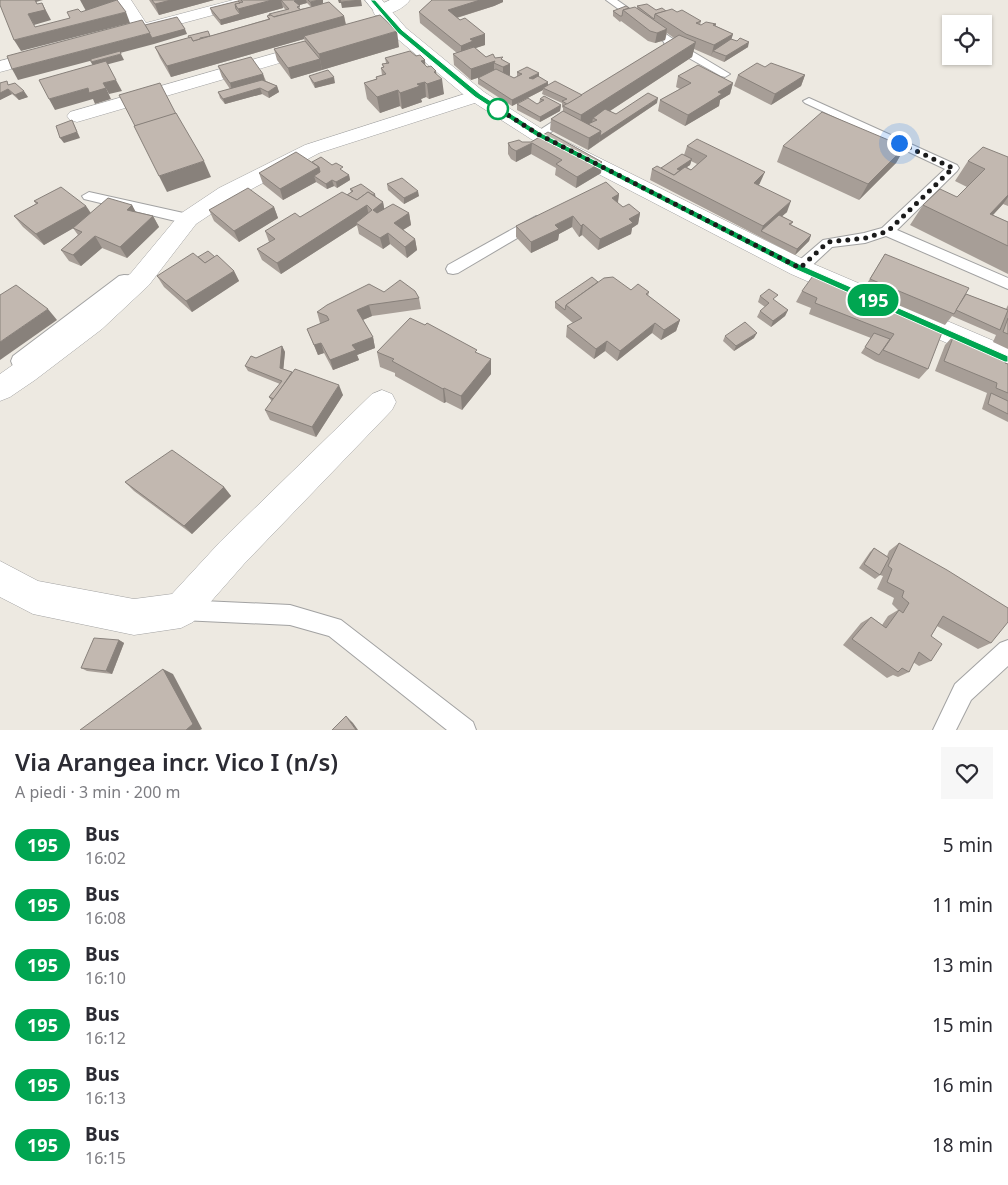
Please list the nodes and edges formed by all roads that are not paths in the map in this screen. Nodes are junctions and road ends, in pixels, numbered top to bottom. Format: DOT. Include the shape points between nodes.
graph roads {
  1 [pos="123,0"];
  2 [pos="252,0"];
  3 [pos="402,0"];
  4 [pos="611,0"];
  5 [pos="380,16"];
  6 [pos="142,29"];
  7 [pos="123,34"];
  8 [pos="325,43"];
  9 [pos="670,47"];
  10 [pos="66,49"];
  11 [pos="647,66"];
  12 [pos="0,67"];
  13 [pos="725,74"];
  14 [pos="477,96"];
  15 [pos="809,101"];
  16 [pos="580,108"];
  17 [pos="77,116"];
  18 [pos="538,134"];
  19 [pos="89,196"];
  20 [pos="546,216"];
  21 [pos="188,218"];
  22 [pos="888,231"];
  23 [pos="453,268"];
  24 [pos="800,268"];
  25 [pos="140,280"];
  26 [pos="1008,284"];
  27 [pos="1008,359"];
  28 [pos="19,361"];
  29 [pos="0,389"];
  30 [pos="382,402"];
  31 [pos="0,578"];
  32 [pos="181,610"];
  33 [pos="1008,651"];
  34 [pos="465,730"];
  35 [pos="944,730"];
  1 -- 6 [label="street"];
  2 -- 6 [label="street"];
  3 -- 5 [label="street"];
  4 -- 9 [label="lane" via="668,41"];
  5 -- 14 [label="street"];
  6 -- 7 [label="street"];
  8 -- 17 [label="street"];
  9 -- 11 [label="lane" via="664,56"];
  9 -- 13 [label="lane" via="681,49"];
  10 -- 12 [label="street"];
  14 -- 18 [label="street"];
  14 -- 21 [label="street" via="312,149 227,193"];
  15 -- 22 [label="lane" via="953,168"];
  16 -- 18 [label="lane"];
  18 -- 24 [label="street" via="614,181"];
  19 -- 21 [label="lane"];
  20 -- 23 [label="lane"];
  21 -- 25 [label="street"];
  22 -- 24 [label="lane" via="866,238 828,242"];
  22 -- 26 [label="lane"];
  24 -- 27 [label="street"];
  25 -- 28 [label="lane" via="124,280"];
  25 -- 29 [label="street" via="93,322"];
  30 -- 32 [label="street" via="232,553"];
  31 -- 32 [label="street" via="33,597 134,618"];
  32 -- 34 [label="lane" via="290,615 334,627"];
  33 -- 35 [label="lane" via="963,692"];
}
